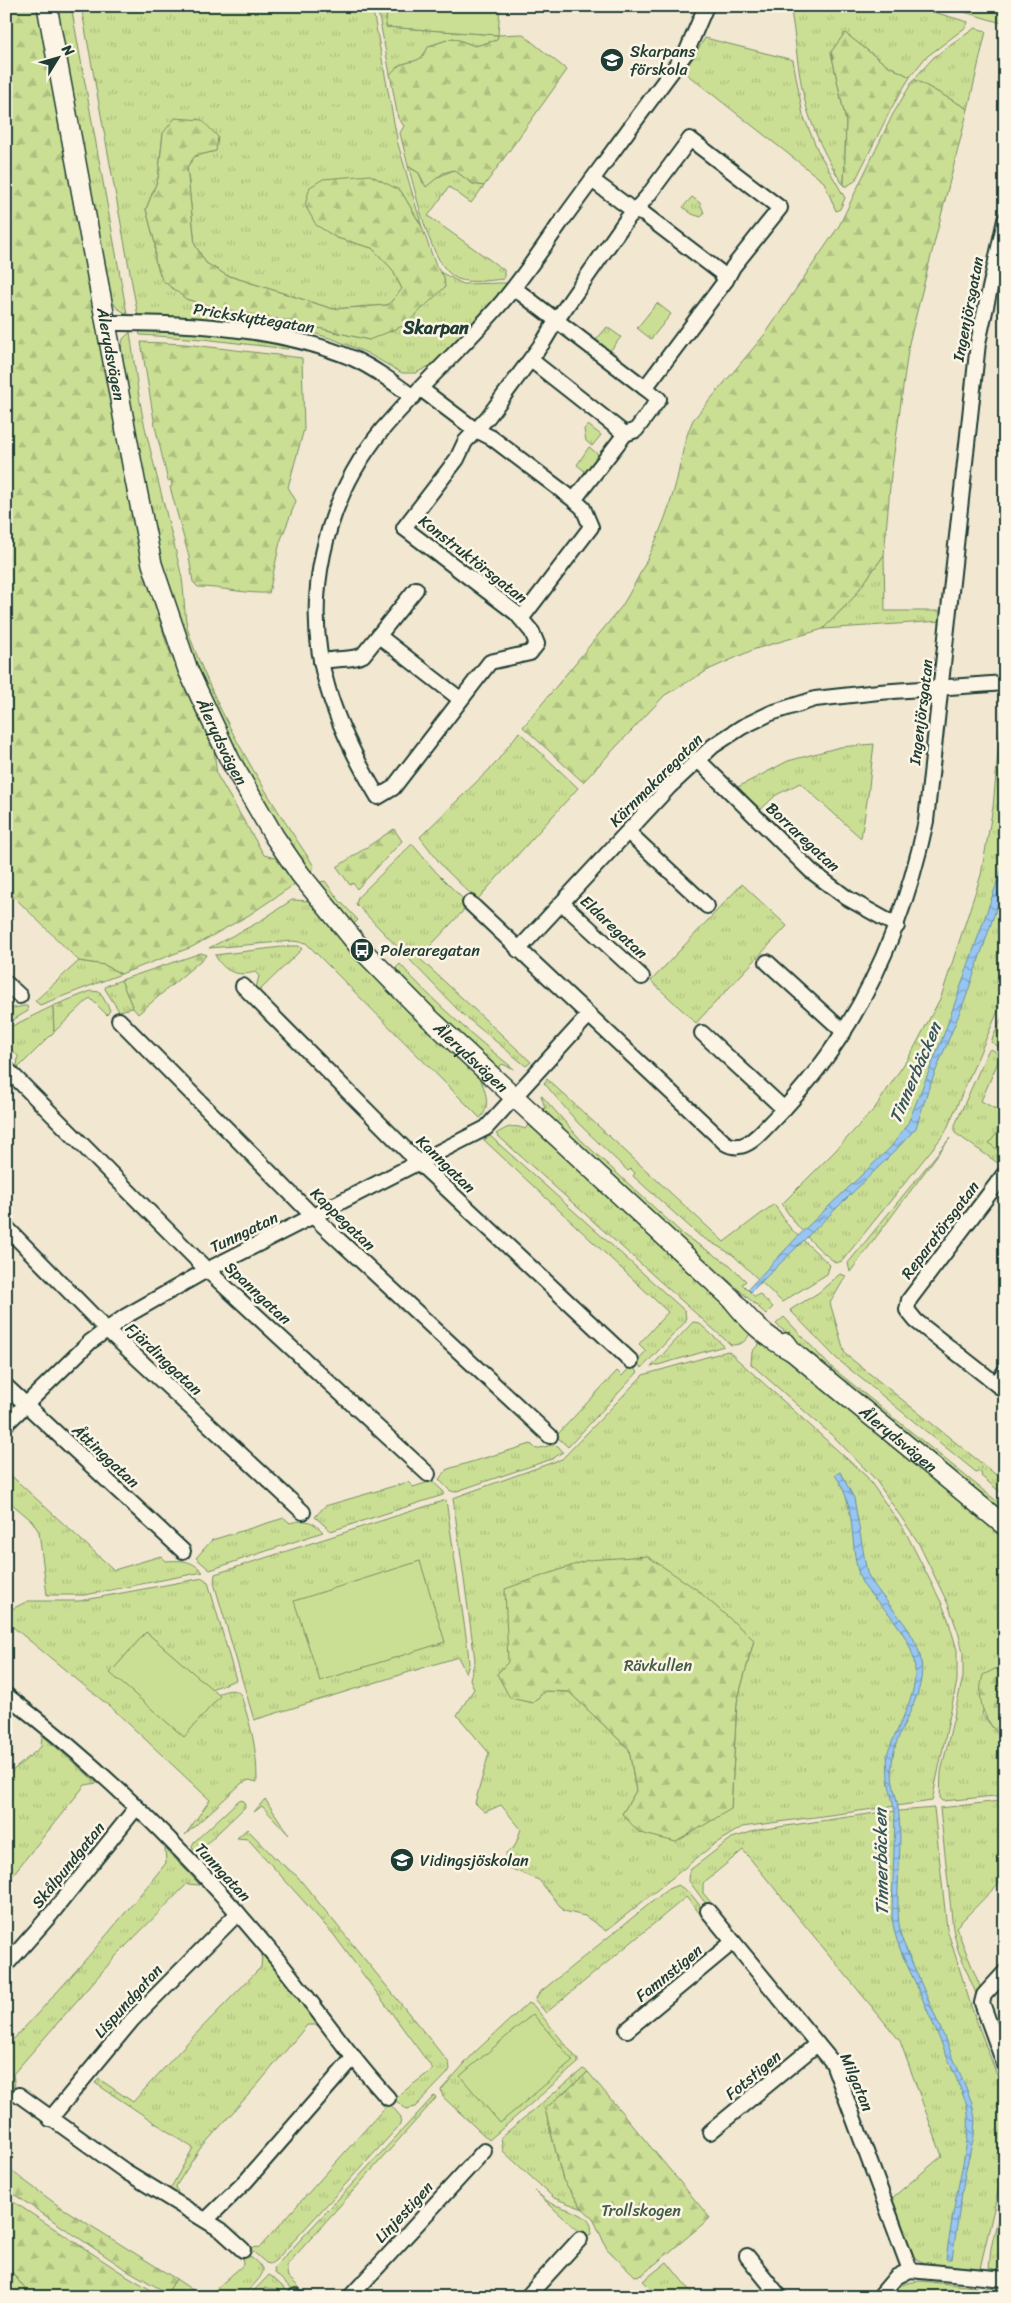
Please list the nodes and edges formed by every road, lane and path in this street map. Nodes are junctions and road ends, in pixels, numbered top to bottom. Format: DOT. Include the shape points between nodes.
graph roads {
  1 [pos="47,6"];
  2 [pos="706,6"];
  3 [pos="592,180"];
  4 [pos="634,211"];
  5 [pos="1005,220"];
  6 [pos="726,280"];
  7 [pos="514,288"];
  8 [pos="556,321"];
  9 [pos="105,323"];
  10 [pos="531,360"];
  11 [pos="645,388"];
  12 [pos="417,393"];
  13 [pos="474,429"];
  14 [pos="625,434"];
  15 [pos="574,500"];
  16 [pos="416,589"];
  17 [pos="521,619"];
  18 [pos="379,636"];
  19 [pos="321,662"];
  20 [pos="1005,683"];
  21 [pos="940,688"];
  22 [pos="460,699"];
  23 [pos="697,759"];
  24 [pos="628,832"];
  25 [pos="562,903"];
  26 [pos="470,904"];
  27 [pos="707,906"];
  28 [pos="897,926"];
  29 [pos="518,950"];
  30 [pos="767,962"];
  31 [pos="642,977"];
  32 [pos="6,983"];
  33 [pos="243,986"];
  34 [pos="20,996"];
  35 [pos="588,1016"];
  36 [pos="119,1020"];
  37 [pos="844,1032"];
  38 [pos="702,1033"];
  39 [pos="6,1068"];
  40 [pos="514,1098"];
  41 [pos="784,1109"];
  42 [pos="419,1163"];
  43 [pos="1005,1173"];
  44 [pos="314,1217"];
  45 [pos="6,1226"];
  46 [pos="207,1270"];
  47 [pos="106,1328"];
  48 [pos="631,1361"];
  49 [pos="1005,1371"];
  50 [pos="6,1386"];
  51 [pos="1000,1387"];
  52 [pos="25,1405"];
  53 [pos="6,1424"];
  54 [pos="550,1436"];
  55 [pos="428,1474"];
  56 [pos="303,1512"];
  57 [pos="1005,1526"];
  58 [pos="182,1551"];
  59 [pos="8,1700"];
  60 [pos="136,1808"];
  61 [pos="708,1911"];
  62 [pos="238,1913"];
  63 [pos="733,1942"];
  64 [pos="6,1965"];
  65 [pos="1005,1972"];
  66 [pos="627,2030"];
  67 [pos="817,2044"];
  68 [pos="354,2057"];
  69 [pos="1005,2066"];
  70 [pos="19,2096"];
  71 [pos="388,2098"];
  72 [pos="50,2119"];
  73 [pos="710,2132"];
  74 [pos="484,2151"];
  75 [pos="206,2220"];
  76 [pos="580,2239"];
  77 [pos="243,2250"];
  78 [pos="746,2256"];
  79 [pos="910,2270"];
  80 [pos="1005,2279"];
  81 [pos="350,2297"];
  82 [pos="527,2297"];
  83 [pos="780,2297"];
  84 [pos="879,2297"];
  1 -- 9 [label="main road, Ålerydsvägen"];
  2 -- 3 [label="street, Konstruktörsgatan" via="686,51"];
  3 -- 4 [label="street"];
  3 -- 7 [label="street, Konstruktörsgatan"];
  4 -- 6 [label="street" via="644,214"];
  4 -- 6 [label="street, Konstruktörsgatan" via="690,139 780,208"];
  4 -- 8 [label="street, Konstruktörsgatan"];
  5 -- 21 [label="street, Ingenjörsgatan" via="978,343"];
  6 -- 11 [label="street, Konstruktörsgatan"];
  7 -- 8 [label="street"];
  7 -- 12 [label="street, Konstruktörsgatan"];
  8 -- 10 [label="street, Konstruktörsgatan"];
  8 -- 11 [label="street"];
  9 -- 12 [label="street, Prickskyttegatan" via="173,324 295,339 354,359"];
  9 -- 40 [label="main road, Ålerydsvägen" via="152,564 188,670 230,760 274,836 340,924 420,1010"];
  10 -- 13 [label="street, Konstruktörsgatan" via="488,417"];
  10 -- 14 [label="street"];
  11 -- 14 [label="street" via="659,399 636,430"];
  12 -- 13 [label="street, Konstruktörsgatan"];
  12 -- 19 [label="street, Konstruktörsgatan" via="367,450 332,519 317,598"];
  13 -- 15 [label="street, Konstruktörsgatan" via="492,438"];
  13 -- 17 [label="street, Konstruktörsgatan" via="457,459 404,528"];
  14 -- 15 [label="street"];
  15 -- 17 [label="street, Konstruktörsgatan" via="583,508 591,527"];
  16 -- 18 [label="street"];
  17 -- 22 [label="street, Konstruktörsgatan" via="537,644 530,653 490,662"];
  18 -- 19 [label="street" via="359,657"];
  18 -- 22 [label="street"];
  19 -- 22 [label="street, Konstruktörsgatan" via="345,735 378,797 393,788"];
  20 -- 21 [label="street, Kärnmakaregatan"];
  21 -- 23 [label="street, Kärnmakaregatan" via="835,696 800,703 727,735"];
  21 -- 28 [label="street, Ingenjörsgatan" via="926,821 916,869"];
  23 -- 24 [label="street, Kärnmakaregatan"];
  23 -- 28 [label="street, Borraregatan" via="811,872 847,898"];
  24 -- 25 [label="street, Kärnmakaregatan"];
  24 -- 27 [label="street"];
  25 -- 29 [label="street, Kärnmakaregatan"];
  25 -- 31 [label="street, Eldaregatan"];
  26 -- 29 [label="street"];
  28 -- 37 [label="street, Ingenjörsgatan" via="869,991"];
  29 -- 35 [label="street"];
  30 -- 37 [label="street"];
  32 -- 34 [label="street"];
  33 -- 42 [label="street, Kanngatan"];
  35 -- 40 [label="street"];
  35 -- 41 [label="street, Ingenjörsgatan" via="733,1148 748,1143"];
  36 -- 44 [label="street, Kappegatan"];
  37 -- 41 [label="street, Ingenjörsgatan" via="820,1068"];
  38 -- 41 [label="street"];
  39 -- 46 [label="street, Spanngatan"];
  40 -- 42 [label="street, Tunngatan" via="486,1128"];
  40 -- 57 [label="main road, Ålerydsvägen" via="731,1298 754,1326 772,1341 792,1351"];
  42 -- 44 [label="street, Tunngatan"];
  42 -- 48 [label="street, Kanngatan"];
  43 -- 51 [label="street, Reparatörsgatan" via="909,1300 907,1310 916,1321"];
  44 -- 46 [label="street, Tunngatan"];
  44 -- 54 [label="street, Kappegatan"];
  45 -- 47 [label="street, Fjärdinggatan"];
  46 -- 47 [label="street, Tunngatan"];
  46 -- 55 [label="street, Spanngatan"];
  47 -- 52 [label="street, Tunngatan"];
  47 -- 56 [label="street, Fjärdinggatan"];
  49 -- 51 [label="street"];
  50 -- 52 [label="street, Åttinggatan"];
  52 -- 53 [label="street, Tunngatan"];
  52 -- 58 [label="street, Åttinggatan"];
  59 -- 60 [label="street, Tunngatan"];
  60 -- 62 [label="street, Tunngatan"];
  60 -- 64 [label="street, Skålpundgatan"];
  61 -- 63 [label="street, Milgatan"];
  62 -- 68 [label="street, Tunngatan" via="297,1982"];
  62 -- 72 [label="street, Lispundgatan" via="132,2020"];
  63 -- 66 [label="street, Famnstigen"];
  63 -- 67 [label="street, Milgatan"];
  65 -- 69 [label="street" via="984,1995 982,2003"];
  67 -- 73 [label="street, Fotstigen"];
  67 -- 79 [label="street, Milgatan" via="833,2063"];
  68 -- 71 [label="street, Tunngatan"];
  68 -- 75 [label="street" via="246,2181"];
  70 -- 72 [label="street"];
  72 -- 75 [label="street" via="125,2171"];
  74 -- 81 [label="street, Linjestigen"];
  75 -- 77 [label="street"];
  76 -- 82 [label="street"];
  78 -- 83 [label="street"];
  79 -- 80 [label="street"];
  79 -- 84 [label="street" via="896,2278"];
}
